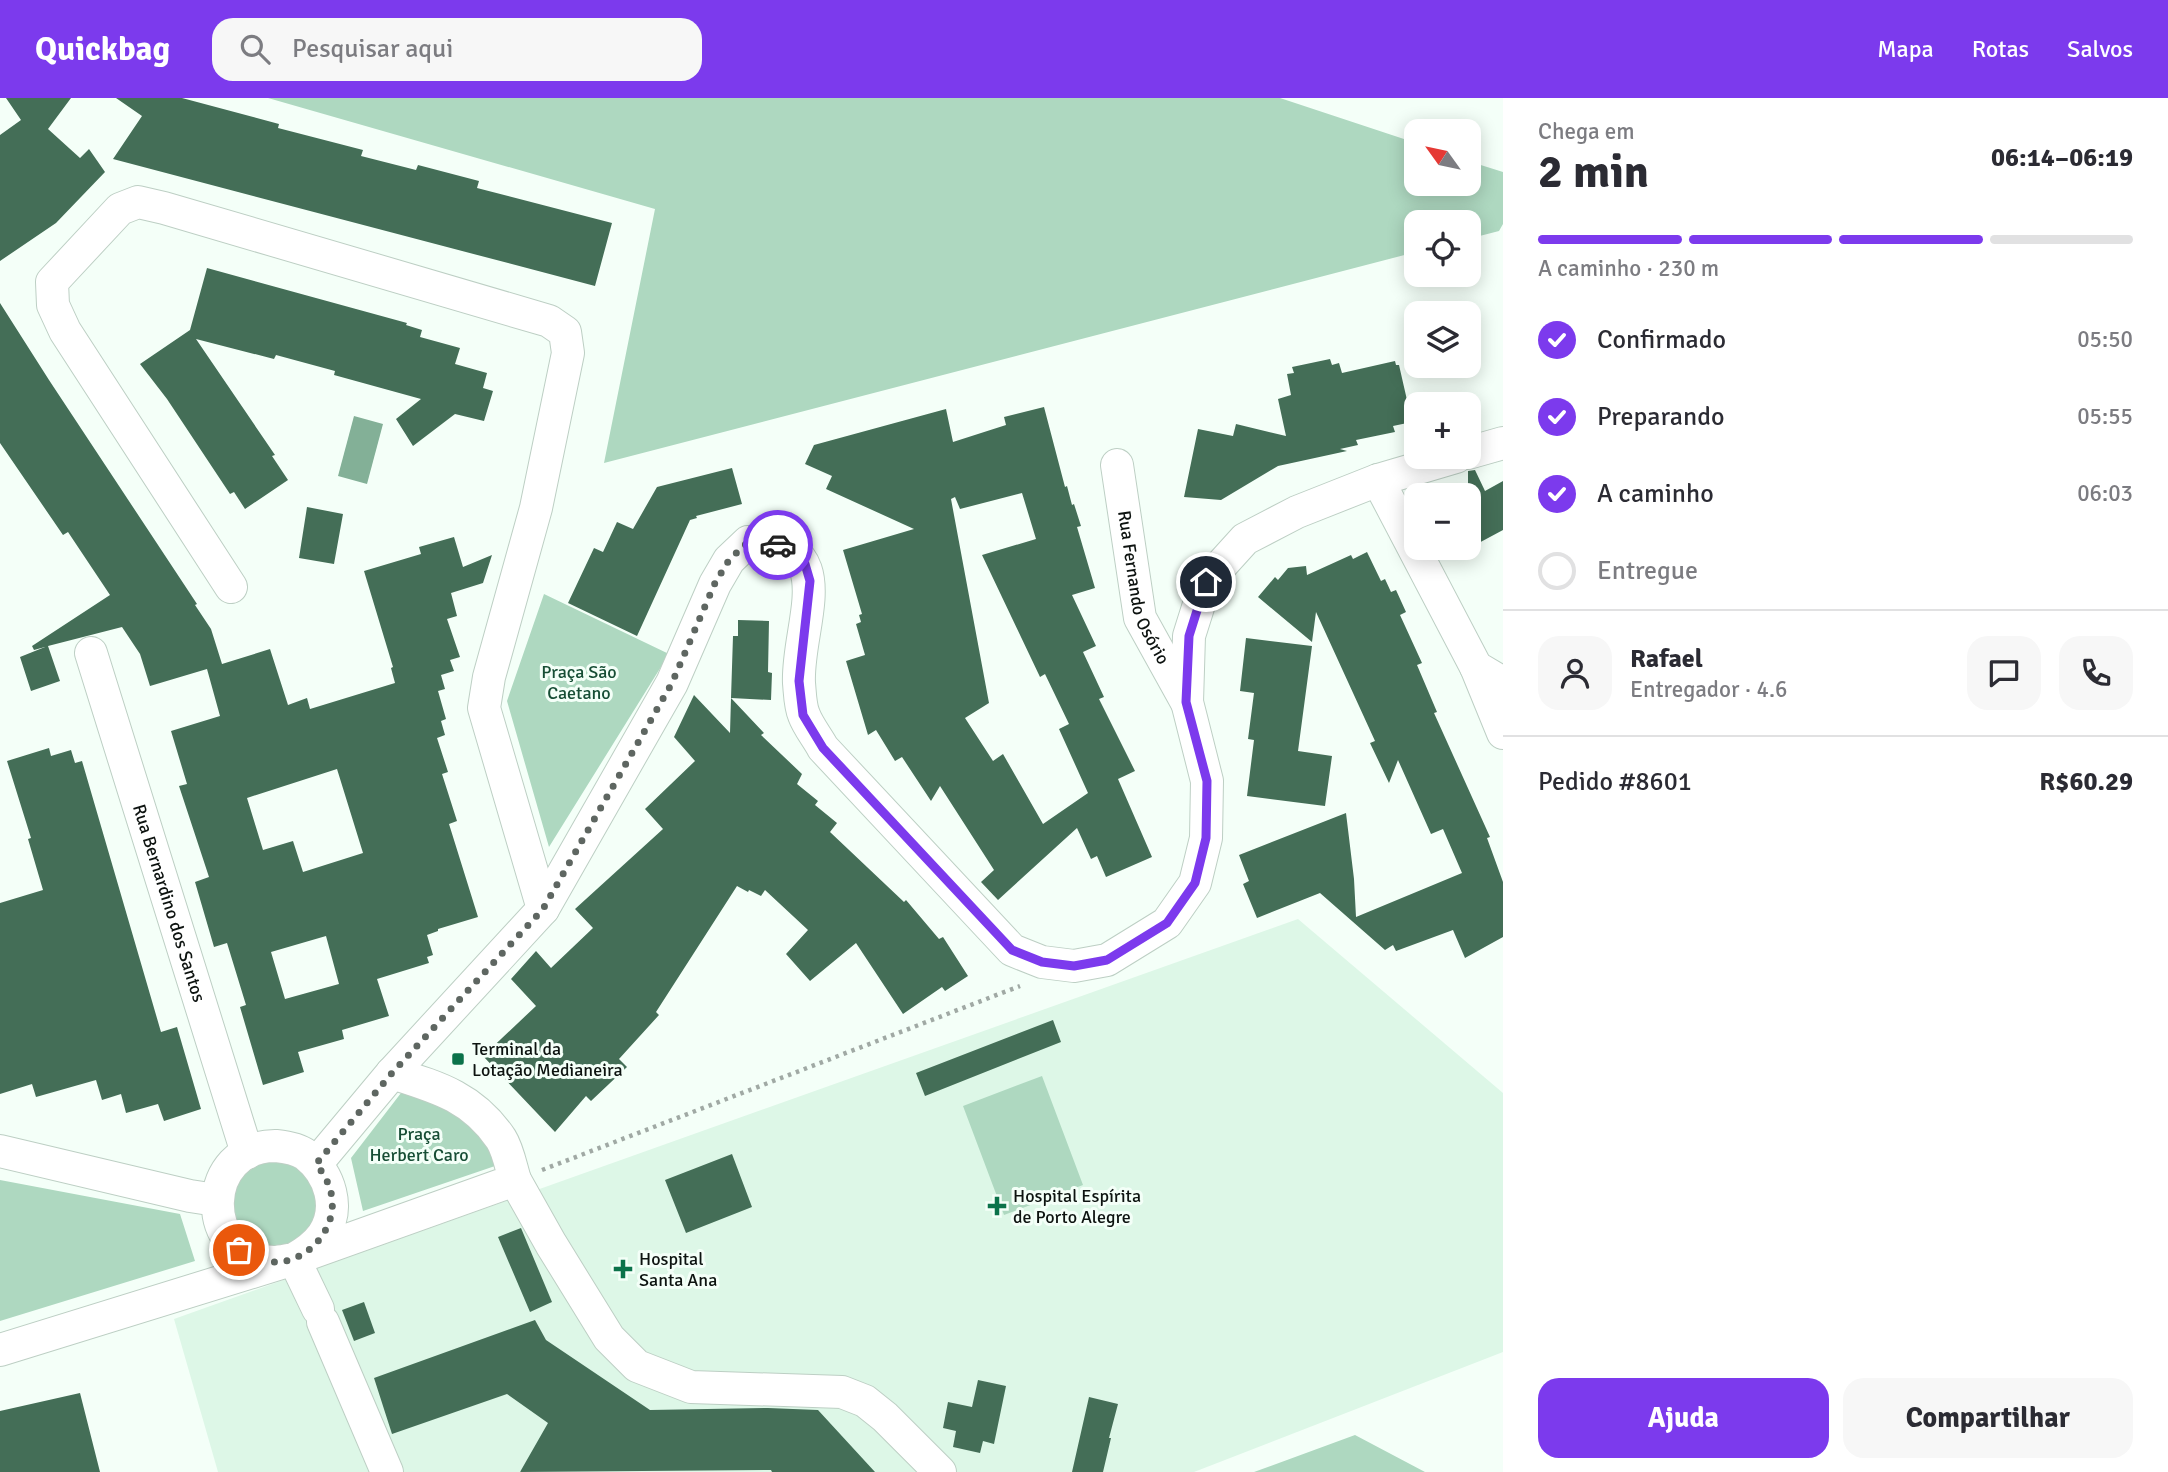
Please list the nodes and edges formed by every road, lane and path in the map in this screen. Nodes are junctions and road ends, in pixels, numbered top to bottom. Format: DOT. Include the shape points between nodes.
graph roads {
  1 [pos="1503,443"];
  2 [pos="1481,449"];
  3 [pos="1117,465"];
  4 [pos="1415,469"];
  5 [pos="1378,480"];
  6 [pos="231,587"];
  7 [pos="91,653"];
  8 [pos="1476,667"];
  9 [pos="1503,683"];
  10 [pos="1186,702"];
  11 [pos="1503,733"];
  12 [pos="543,909"];
  13 [pos="1022,986"];
  14 [pos="392,1073"];
  15 [pos="0,1151"];
  16 [pos="247,1153"];
  17 [pos="316,1164"];
  18 [pos="515,1180"];
  19 [pos="216,1200"];
  20 [pos="294,1259"];
  21 [pos="0,1350"];
  22 [pos="387,1472"];
  23 [pos="940,1472"];
  1 -- 2 [label="street"];
  3 -- 10 [label="street, Rua Fernando Osório" via="1140,618"];
  4 -- 5 [label="street, Rua Fernando Osório"];
  5 -- 8 [label="street"];
  5 -- 10 [label="street, Rua Fernando Osório" via="1297,512 1245,539 1206,582 1189,636"];
  6 -- 12 [label="street" via="65,331 53,305 52,282 120,209 138,202 164,208 549,321 565,332 568,353 536,508 484,708"];
  7 -- 16 [label="street, Rua Bernardino dos Santos"];
  8 -- 9 [label="street"];
  8 -- 11 [label="street"];
  10 -- 12 [label="street, Rua Fernando Osório" via="1207,781 1206,838 1195,883 1167,923 1107,960 1074,966 1042,962 1012,950 823,748 803,715 799,681 810,581 805,564 789,549 769,542 748,542 729,560 715,583 672,683"];
  12 -- 14 [label="street, Rua Fernando Osório"];
  13 -- 18 [label="path"];
  14 -- 17 [label="street, Rua Fernando Osório"];
  14 -- 18 [label="street" via="441,1088 475,1109 502,1141"];
  15 -- 19 [label="street"];
  16 -- 17 [label="street" via="265,1146 284,1146"];
  16 -- 19 [label="street" via="231,1165"];
  17 -- 20 [label="street" via="327,1179 331,1217 323,1235"];
  18 -- 20 [label="street"];
  18 -- 23 [label="street" via="609,1338 637,1366 691,1387 842,1392 865,1401 885,1417"];
  19 -- 20 [label="street" via="222,1228 239,1250 256,1259"];
  20 -- 21 [label="street"];
  20 -- 22 [label="street"];
}
